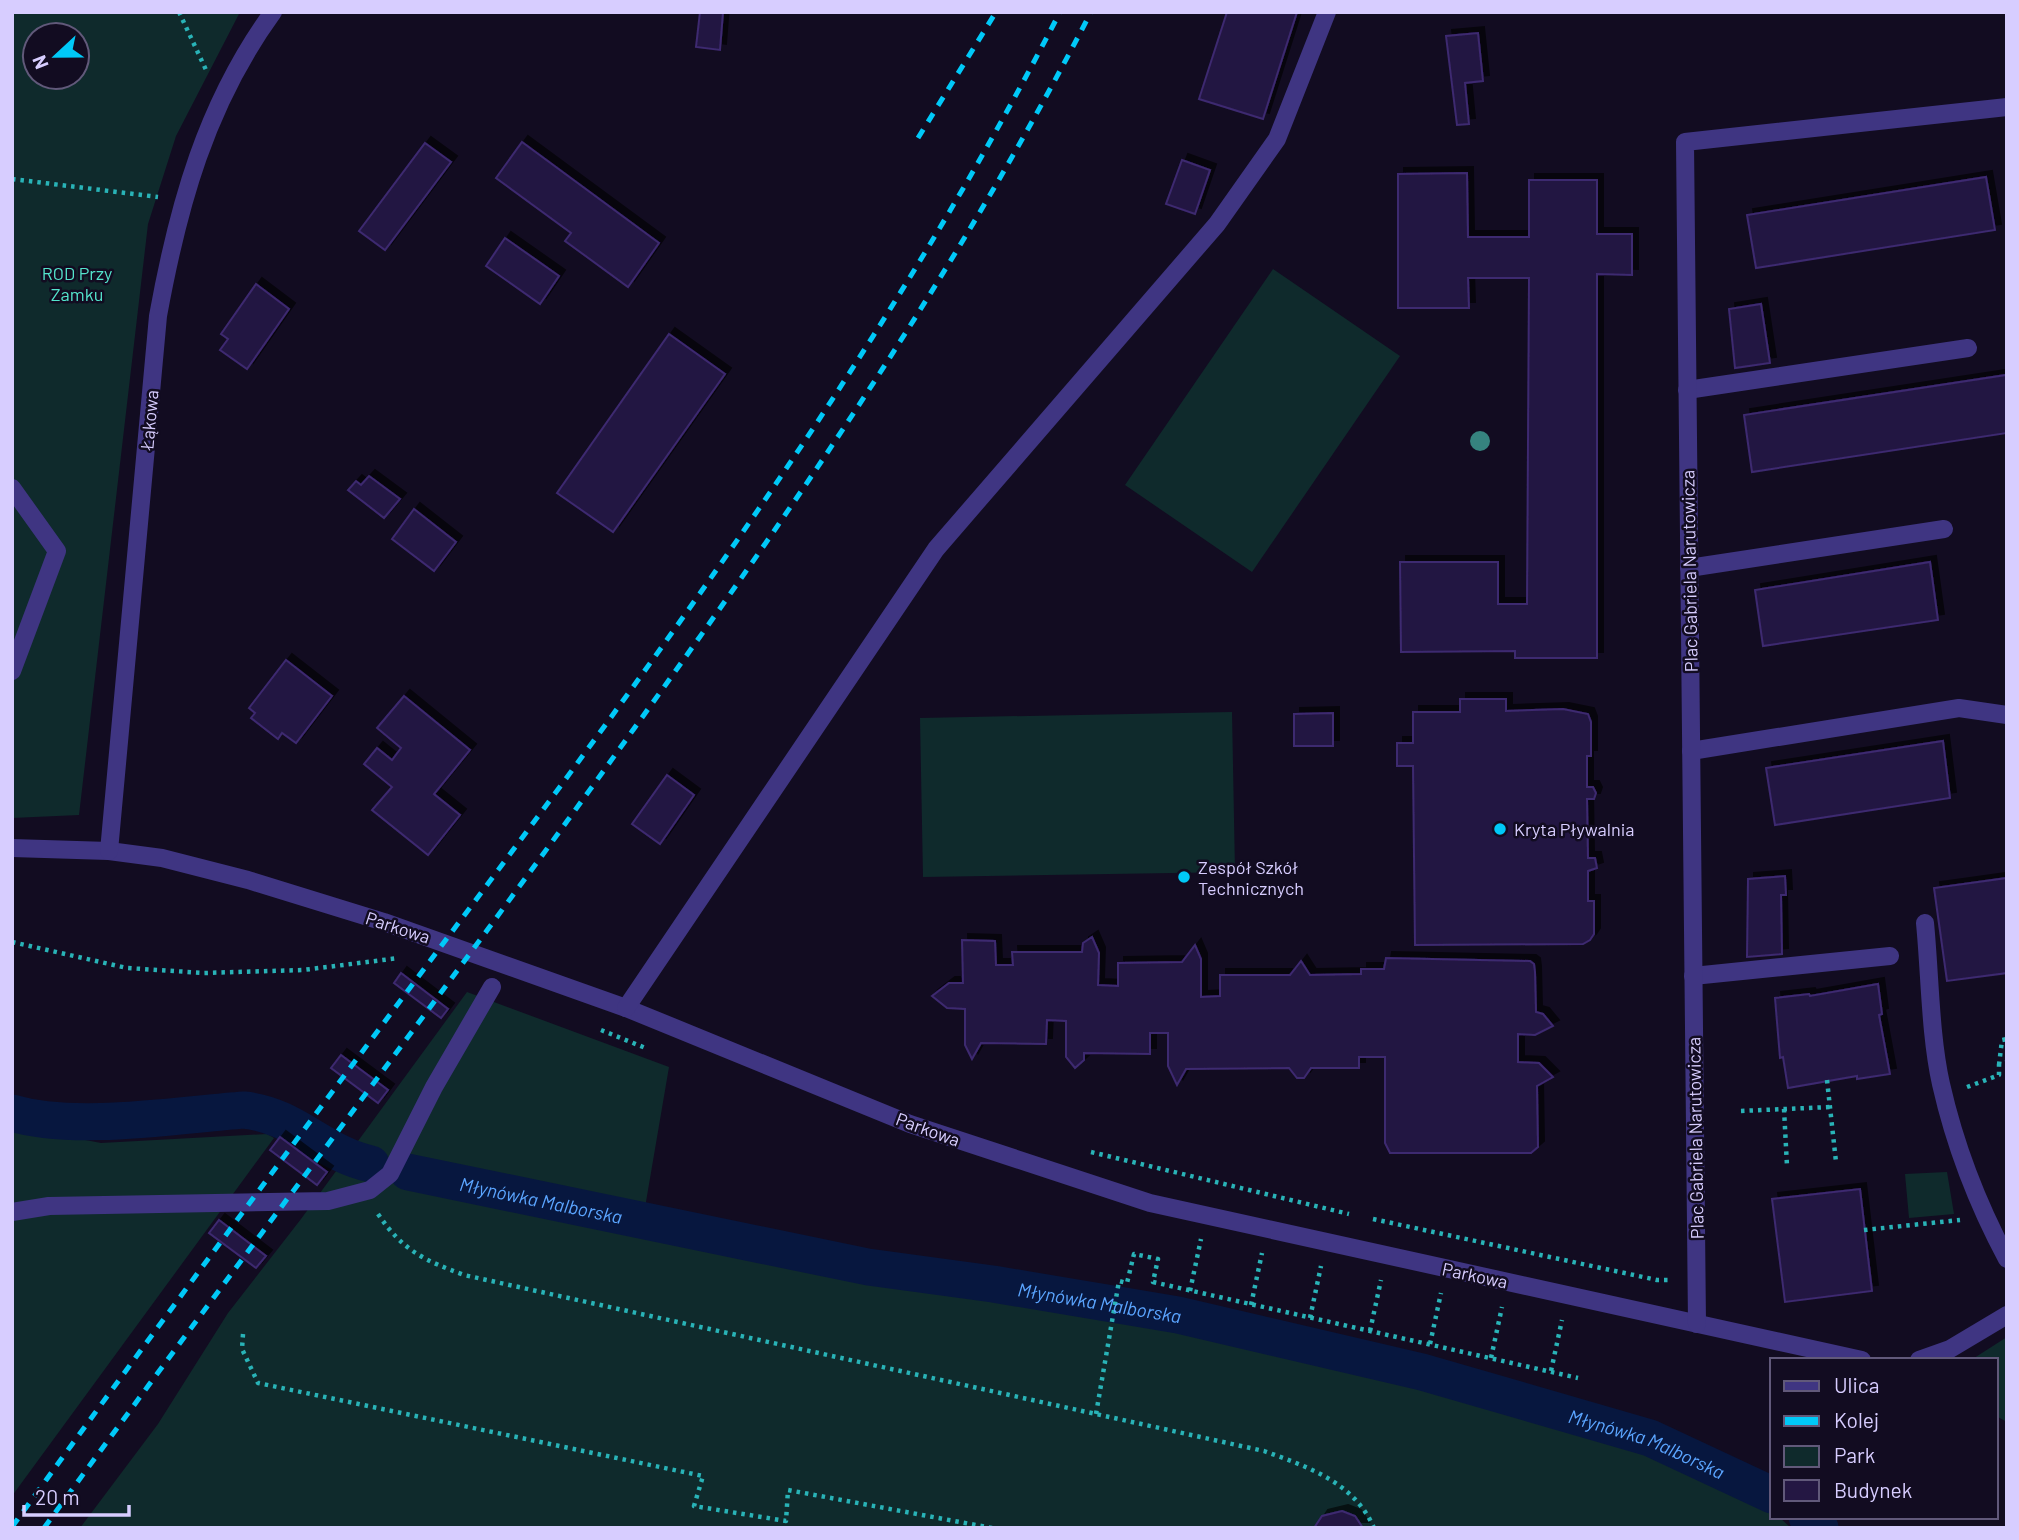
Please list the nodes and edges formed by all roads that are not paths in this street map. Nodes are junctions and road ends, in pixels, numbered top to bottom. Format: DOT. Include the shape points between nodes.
graph roads {
  1 [pos="273,12"];
  2 [pos="1327,12"];
  3 [pos="2007,107"];
  4 [pos="1968,348"];
  5 [pos="1687,390"];
  6 [pos="12,488"];
  7 [pos="1944,529"];
  8 [pos="1689,568"];
  9 [pos="12,670"];
  10 [pos="2007,715"];
  11 [pos="1691,751"];
  12 [pos="12,848"];
  13 [pos="109,850"];
  14 [pos="1925,923"];
  15 [pos="1890,956"];
  16 [pos="1693,976"];
  17 [pos="492,988"];
  18 [pos="626,1008"];
  19 [pos="12,1212"];
  20 [pos="2007,1259"];
  21 [pos="2007,1315"];
  22 [pos="1697,1324"];
  23 [pos="1852,1358"];
  24 [pos="1925,1358"];
  1 -- 13 [label="street, Łąkowa" via="249,45 220,100 192,167 173,233 158,316"];
  2 -- 18 [label="street" via="1277,139 1217,224 936,549"];
  3 -- 5 [label="street, Plac Gabriela Narutowicza" via="1685,142"];
  4 -- 5 [label="street"];
  5 -- 8 [label="street, Plac Gabriela Narutowicza"];
  6 -- 9 [label="street" via="57,551"];
  7 -- 8 [label="street"];
  8 -- 11 [label="street, Plac Gabriela Narutowicza"];
  10 -- 11 [label="street" via="1959,708"];
  11 -- 16 [label="street, Plac Gabriela Narutowicza"];
  12 -- 13 [label="street, Parkowa"];
  13 -- 18 [label="street, Parkowa" via="162,858 274,888 494,959"];
  14 -- 20 [label="street" via="1944,1095 1959,1153"];
  15 -- 16 [label="street"];
  16 -- 22 [label="street, Plac Gabriela Narutowicza"];
  17 -- 19 [label="street" via="390,1174 370,1191 328,1201 49,1206"];
  18 -- 22 [label="street, Parkowa" via="910,1124 1150,1203"];
  21 -- 24 [label="street" via="1950,1349"];
  22 -- 23 [label="street, Parkowa"];
}
